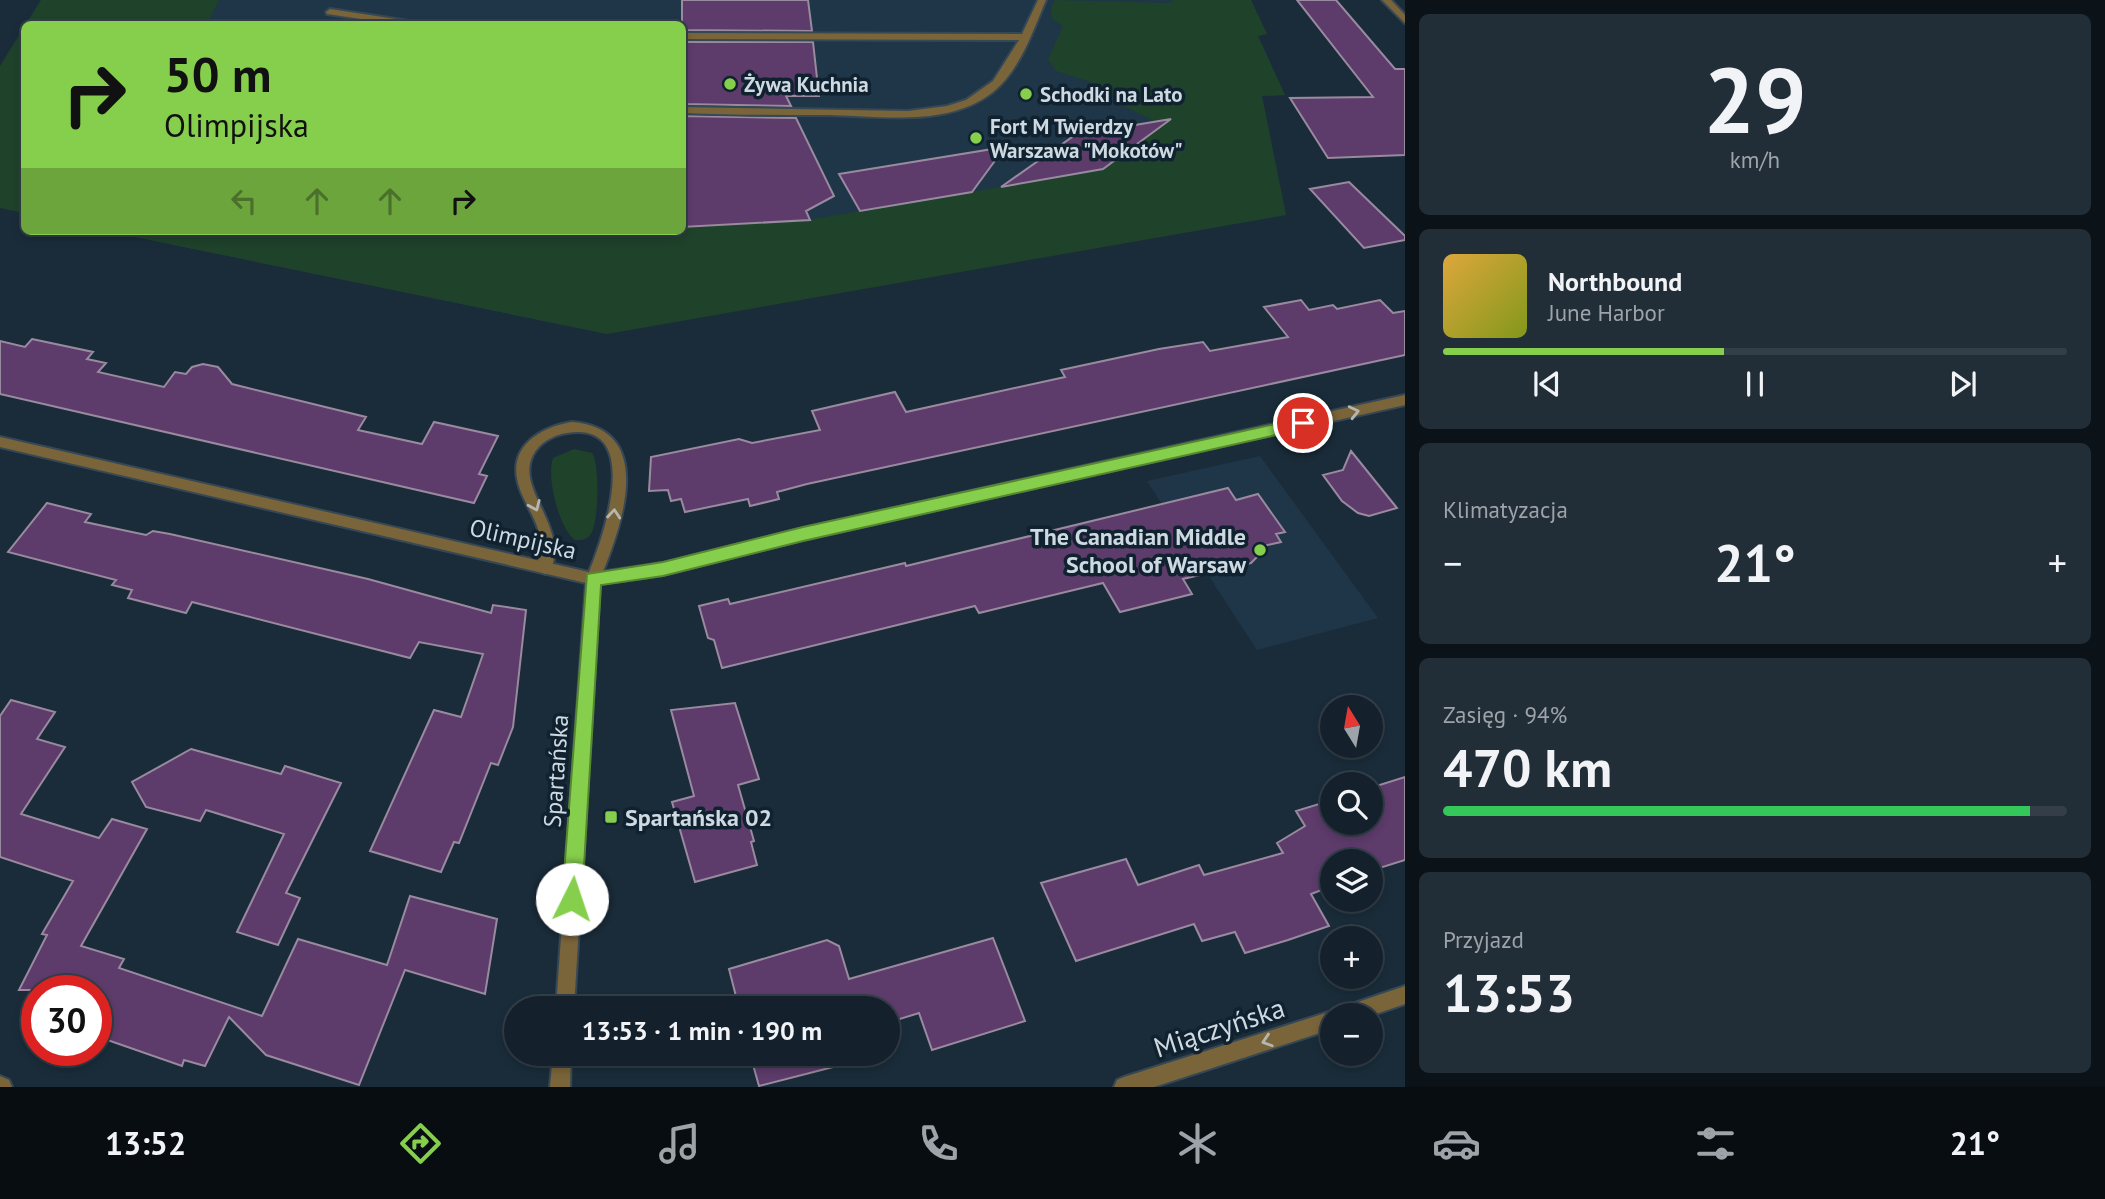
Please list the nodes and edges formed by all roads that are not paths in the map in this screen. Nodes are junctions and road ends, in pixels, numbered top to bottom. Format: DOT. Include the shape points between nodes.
graph roads {
  1 [pos="1042,0"];
  2 [pos="1386,0"];
  3 [pos="330,12"];
  4 [pos="1405,20"];
  5 [pos="389,21"];
  6 [pos="686,36"];
  7 [pos="1024,37"];
  8 [pos="686,110"];
  9 [pos="1405,400"];
  10 [pos="0,442"];
  11 [pos="545,568"];
  12 [pos="593,579"];
  13 [pos="1405,995"];
  14 [pos="566,996"];
  15 [pos="1381,1003"];
  16 [pos="1320,1024"];
  17 [pos="561,1066"];
  18 [pos="560,1087"];
  19 [pos="1124,1087"];
  1 -- 7 [label="street"];
  2 -- 4 [label="street"];
  3 -- 5 [label="street"];
  6 -- 7 [label="street"];
  7 -- 8 [label="street" via="990,90 954,107 876,115"];
  12 -- 9 [label="street, Olimpijska, one-way" via="663,569"];
  10 -- 11 [label="street, Olimpijska"];
  11 -- 12 [label="street, Olimpijska"];
  12 -- 11 [label="street, Spartańska, one-way" via="613,528 619,466 610,442 589,428 546,433 526,454 525,484 548,542"];
  12 -- 14 [label="street, Spartańska"];
  13 -- 15 [label="street"];
  16 -- 19 [label="street, Miączyńska, one-way"];
  17 -- 18 [label="street"];
}
